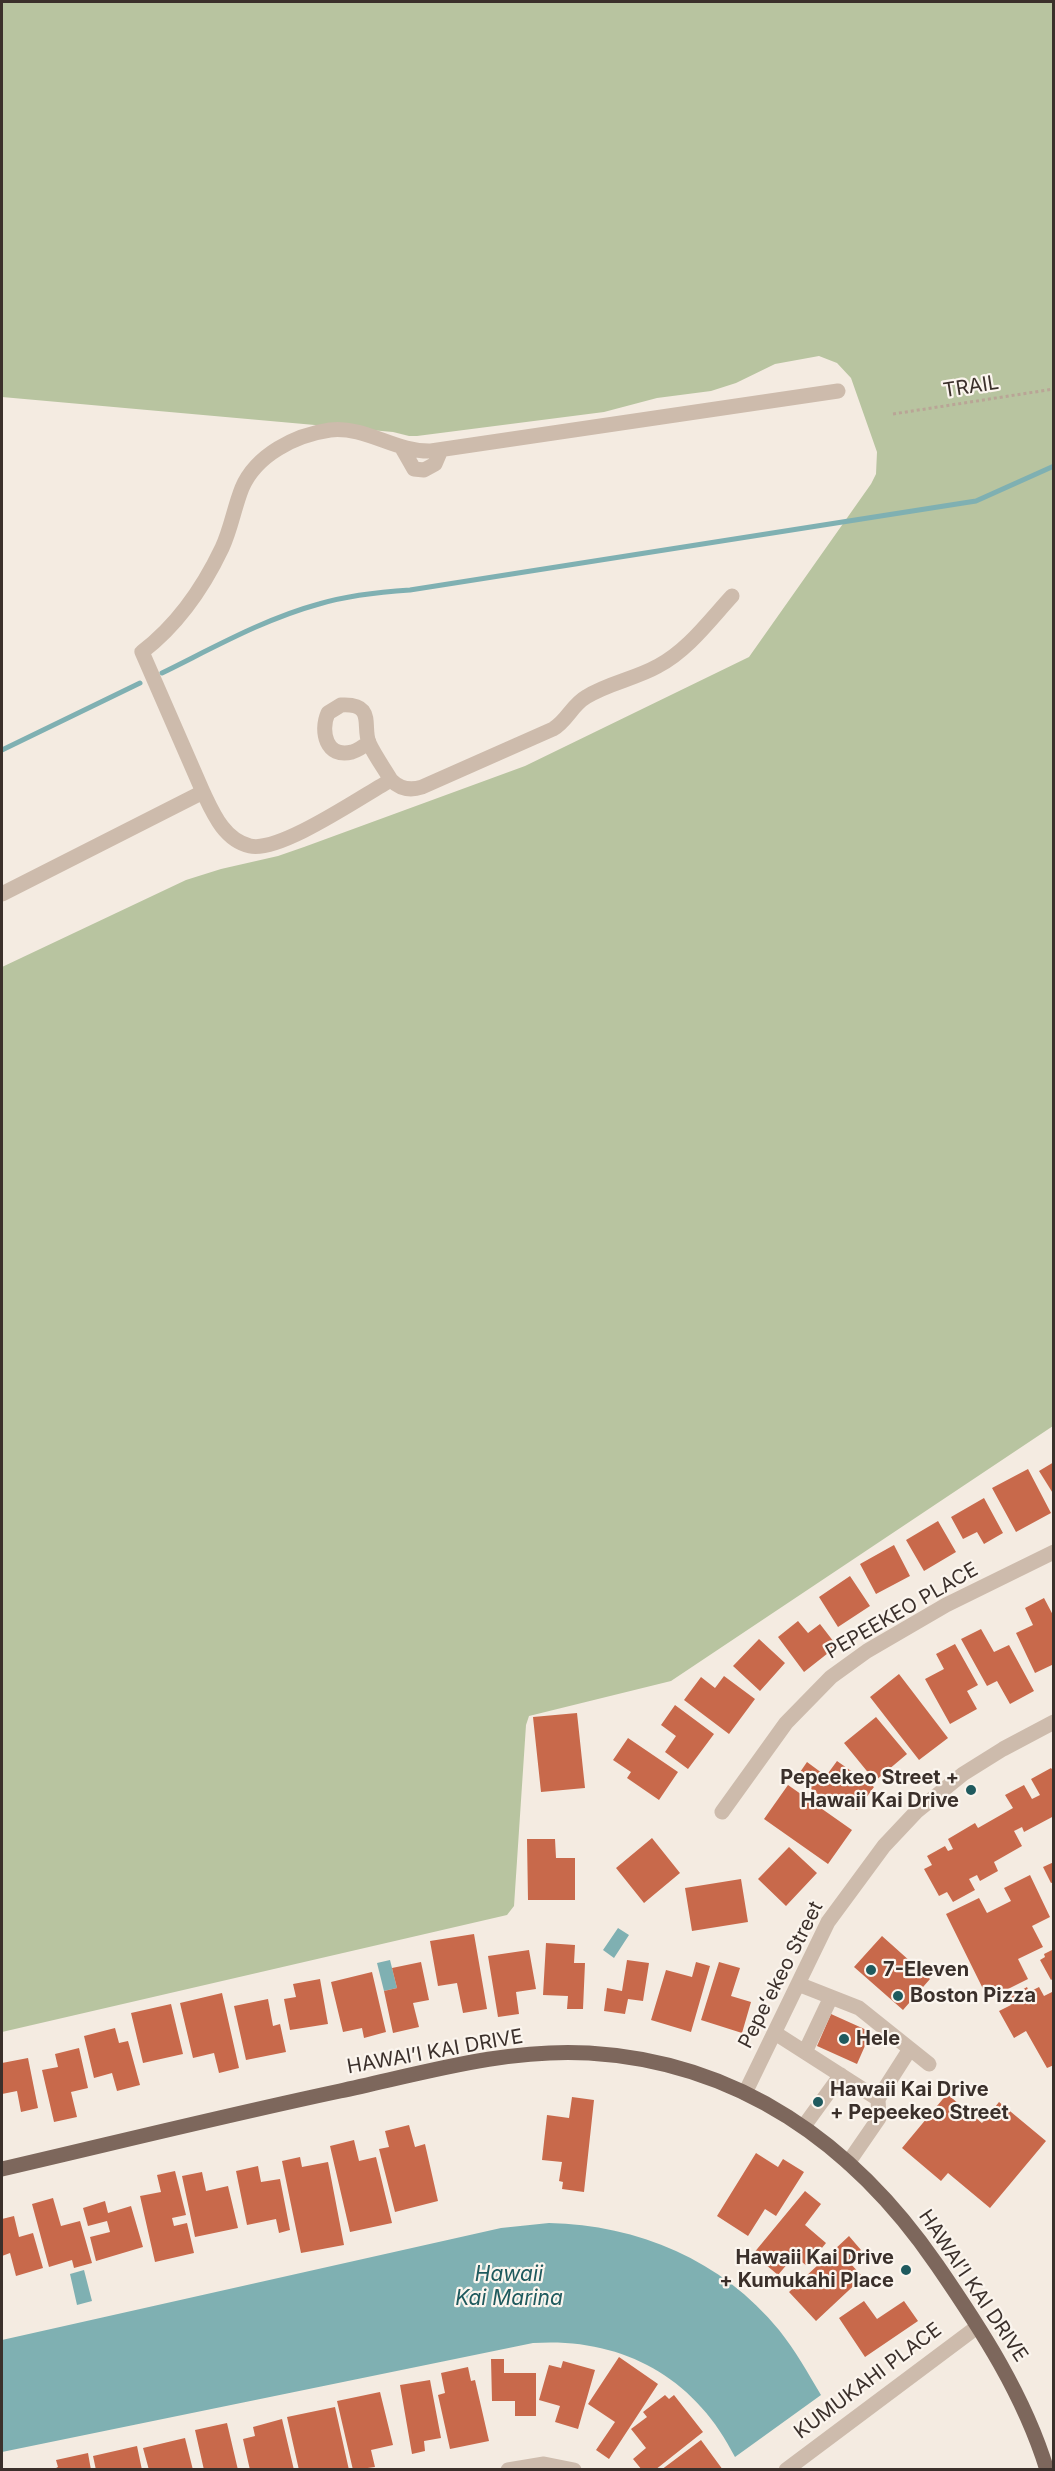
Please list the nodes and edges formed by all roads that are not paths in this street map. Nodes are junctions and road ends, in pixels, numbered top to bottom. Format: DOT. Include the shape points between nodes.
graph roads {
  1 [pos="838,391"];
  2 [pos="732,596"];
  3 [pos="369,742"];
  4 [pos="391,780"];
  5 [pos="203,792"];
  6 [pos="2,894"];
  7 [pos="1053,1552"];
  8 [pos="1053,1722"];
  9 [pos="722,1812"];
  10 [pos="798,1984"];
  11 [pos="831,1997"];
  12 [pos="775,2033"];
  13 [pos="910,2049"];
  14 [pos="805,2052"];
  15 [pos="929,2064"];
  16 [pos="841,2075"];
  17 [pos="745,2093"];
  18 [pos="878,2098"];
  19 [pos="804,2126"];
  20 [pos="848,2163"];
  21 [pos="2,2169"];
  22 [pos="976,2327"];
  23 [pos="508,2469"];
  24 [pos="574,2469"];
  25 [pos="786,2469"];
  26 [pos="1047,2469"];
  1 -- 5 [label="street" via="441,450 402,448 352,430 328,430 293,441 261,461 243,485 223,546 201,586 182,613 142,652"];
  2 -- 4 [label="street" via="673,657 587,696 557,727 415,789 402,788"];
  3 -- 3 [label="street" via="351,753 336,751 325,740 328,713 341,705 356,706 366,717"];
  3 -- 4 [label="street"];
  4 -- 5 [label="street" via="289,838 256,847 247,846 225,831"];
  5 -- 6 [label="street"];
  7 -- 9 [label="street, PEPEEKEO PLACE" via="946,1605 831,1677 786,1723"];
  8 -- 10 [label="street, Pepeʻekeo Street" via="963,1774 916,1812 884,1846 828,1922"];
  10 -- 11 [label="street"];
  10 -- 12 [label="street, Pepeʻekeo Street"];
  11 -- 13 [label="street" via="859,2008"];
  11 -- 14 [label="street"];
  12 -- 14 [label="street"];
  12 -- 17 [label="street, Pepeʻekeo Street"];
  13 -- 15 [label="street"];
  13 -- 18 [label="street"];
  14 -- 16 [label="street"];
  16 -- 18 [label="street"];
  16 -- 19 [label="street"];
  17 -- 19 [label="main road, HAWAI’I KAI DRIVE"];
  17 -- 21 [label="main road, HAWAI’I KAI DRIVE" via="657,2063 589,2053 506,2058 263,2108"];
  18 -- 20 [label="street" via="879,2118"];
  19 -- 20 [label="main road, HAWAI’I KAI DRIVE"];
  20 -- 22 [label="main road, HAWAI’I KAI DRIVE" via="904,2220"];
  22 -- 25 [label="street, KUMUKAHI PLACE"];
  22 -- 26 [label="main road, HAWAI’I KAI DRIVE" via="1011,2380"];
  23 -- 24 [label="street" via="544,2464"];
}
